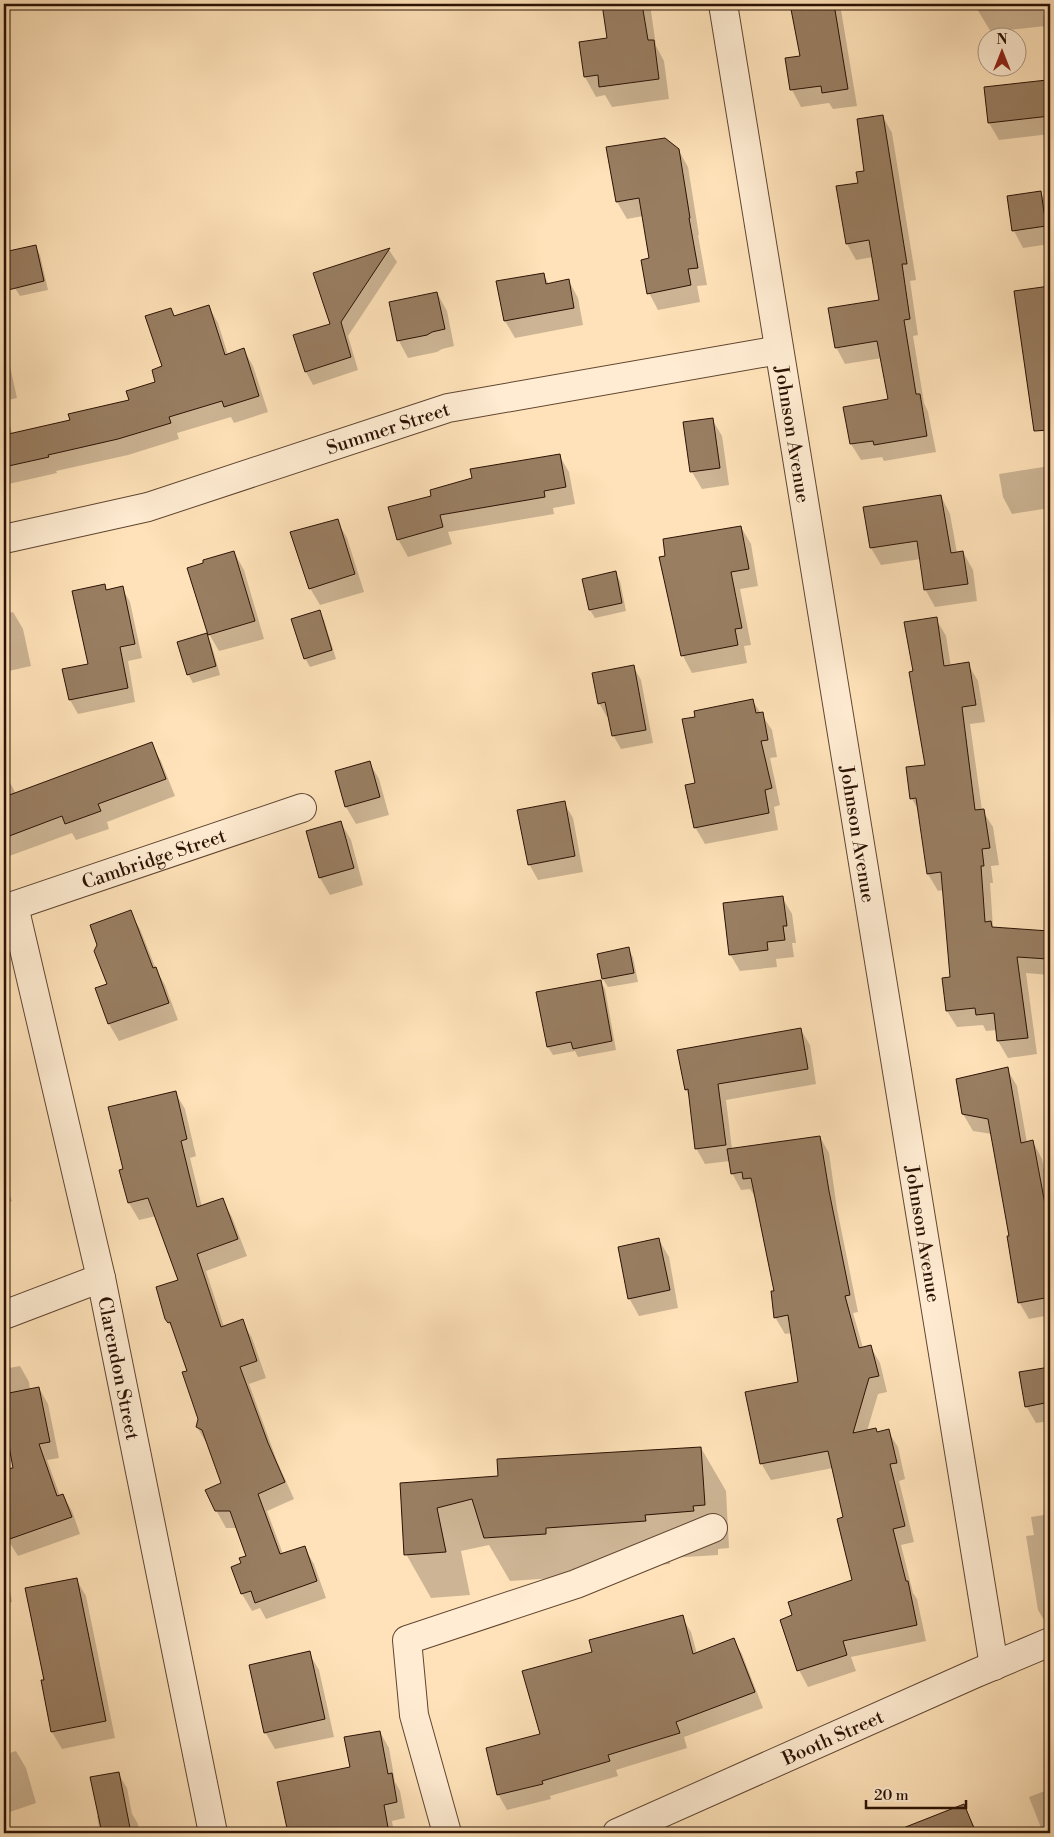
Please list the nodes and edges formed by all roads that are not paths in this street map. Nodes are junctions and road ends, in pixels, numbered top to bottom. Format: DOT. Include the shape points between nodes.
graph roads {
  1 [pos="723,4"];
  2 [pos="779,350"];
  3 [pos="4,539"];
  4 [pos="302,808"];
  5 [pos="9,908"];
  6 [pos="101,1278"];
  7 [pos="4,1315"];
  8 [pos="713,1528"];
  9 [pos="1050,1642"];
  10 [pos="994,1666"];
  11 [pos="213,1833"];
  12 [pos="446,1833"];
  13 [pos="617,1833"];
  1 -- 2 [label="street, Johnson Avenue"];
  2 -- 3 [label="street, Summer Street" via="448,408 148,507"];
  2 -- 10 [label="street, Johnson Avenue"];
  4 -- 5 [label="street, Cambridge Street"];
  5 -- 6 [label="street, Clarendon Street"];
  6 -- 7 [label="street"];
  6 -- 11 [label="street, Clarendon Street"];
  8 -- 12 [label="street" via="576,1584 406,1640 414,1715"];
  9 -- 10 [label="street, Booth Street"];
  10 -- 13 [label="street, Booth Street"];
}
